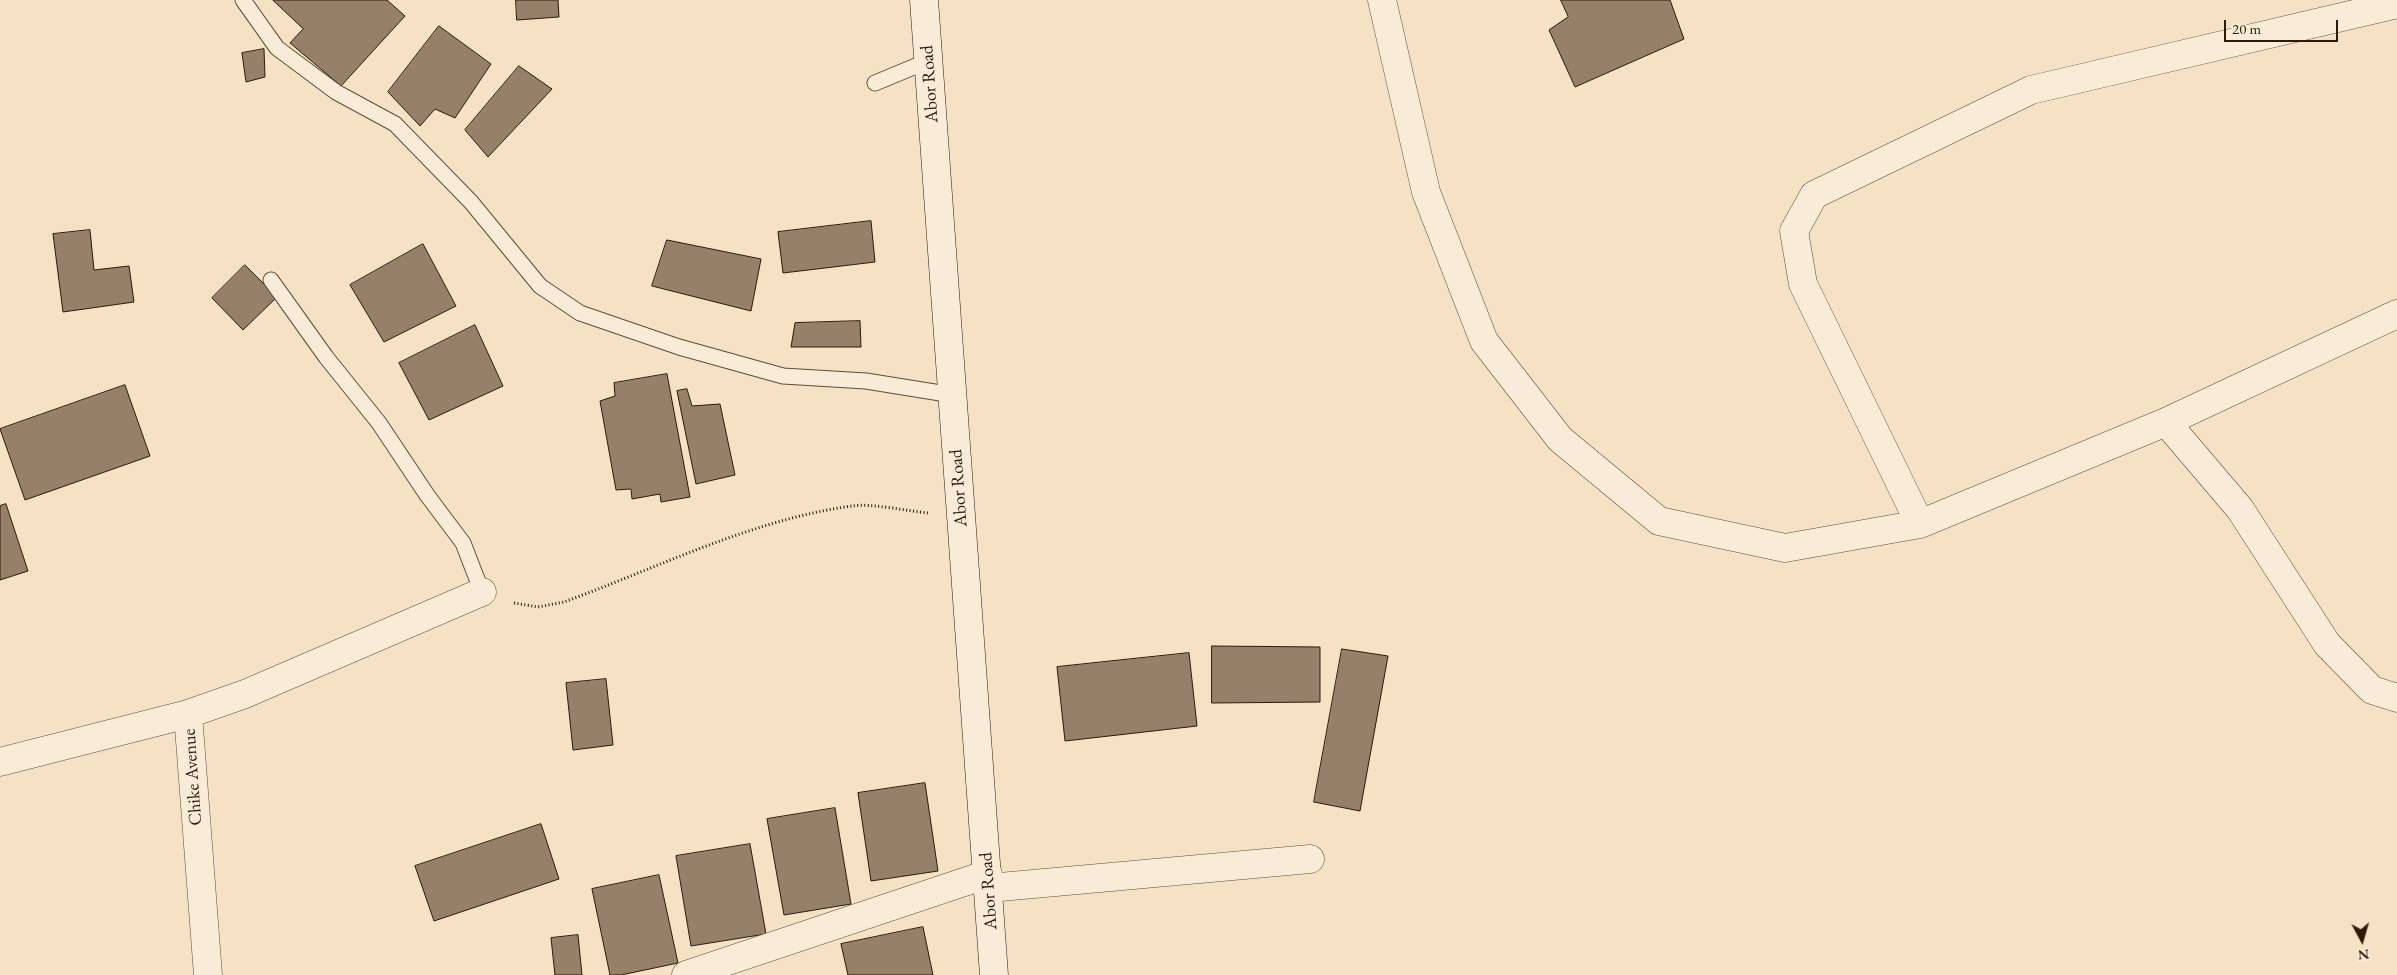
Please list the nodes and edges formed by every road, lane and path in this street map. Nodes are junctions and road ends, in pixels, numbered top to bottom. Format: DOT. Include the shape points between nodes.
graph roads {
  1 [pos="243,0"];
  2 [pos="924,0"];
  3 [pos="1382,0"];
  4 [pos="2397,4"];
  5 [pos="928,60"];
  6 [pos="875,83"];
  7 [pos="271,280"];
  8 [pos="2397,314"];
  9 [pos="952,395"];
  10 [pos="2166,422"];
  11 [pos="961,516"];
  12 [pos="1920,524"];
  13 [pos="482,592"];
  14 [pos="2397,698"];
  15 [pos="188,714"];
  16 [pos="0,762"];
  17 [pos="1310,859"];
  18 [pos="988,881"];
  19 [pos="208,975"];
  20 [pos="686,975"];
  21 [pos="994,975"];
  1 -- 9 [label="lane" via="277,48 336,92 395,124 471,202 540,286 580,314 679,347 783,376 866,381"];
  2 -- 5 [label="street, Abor Road"];
  3 -- 12 [label="street" via="1426,192 1484,341 1560,439 1659,521 1785,548"];
  4 -- 12 [label="street" via="2031,90 1814,195 1794,231 1803,284"];
  5 -- 6 [label="lane"];
  5 -- 9 [label="street, Abor Road"];
  7 -- 13 [label="lane" via="326,357 379,423 463,544"];
  8 -- 10 [label="street"];
  9 -- 11 [label="street, Abor Road"];
  10 -- 12 [label="street"];
  10 -- 14 [label="street" via="2240,509 2327,644 2372,690"];
  11 -- 13 [label="path" via="854,506 734,536 564,602 538,607 508,602"];
  11 -- 18 [label="street, Abor Road"];
  13 -- 15 [label="street" via="245,694"];
  15 -- 16 [label="street, Chike Avenue"];
  15 -- 19 [label="street, Chike Avenue"];
  17 -- 18 [label="street"];
  18 -- 20 [label="street"];
  18 -- 21 [label="street, Abor Road"];
}
